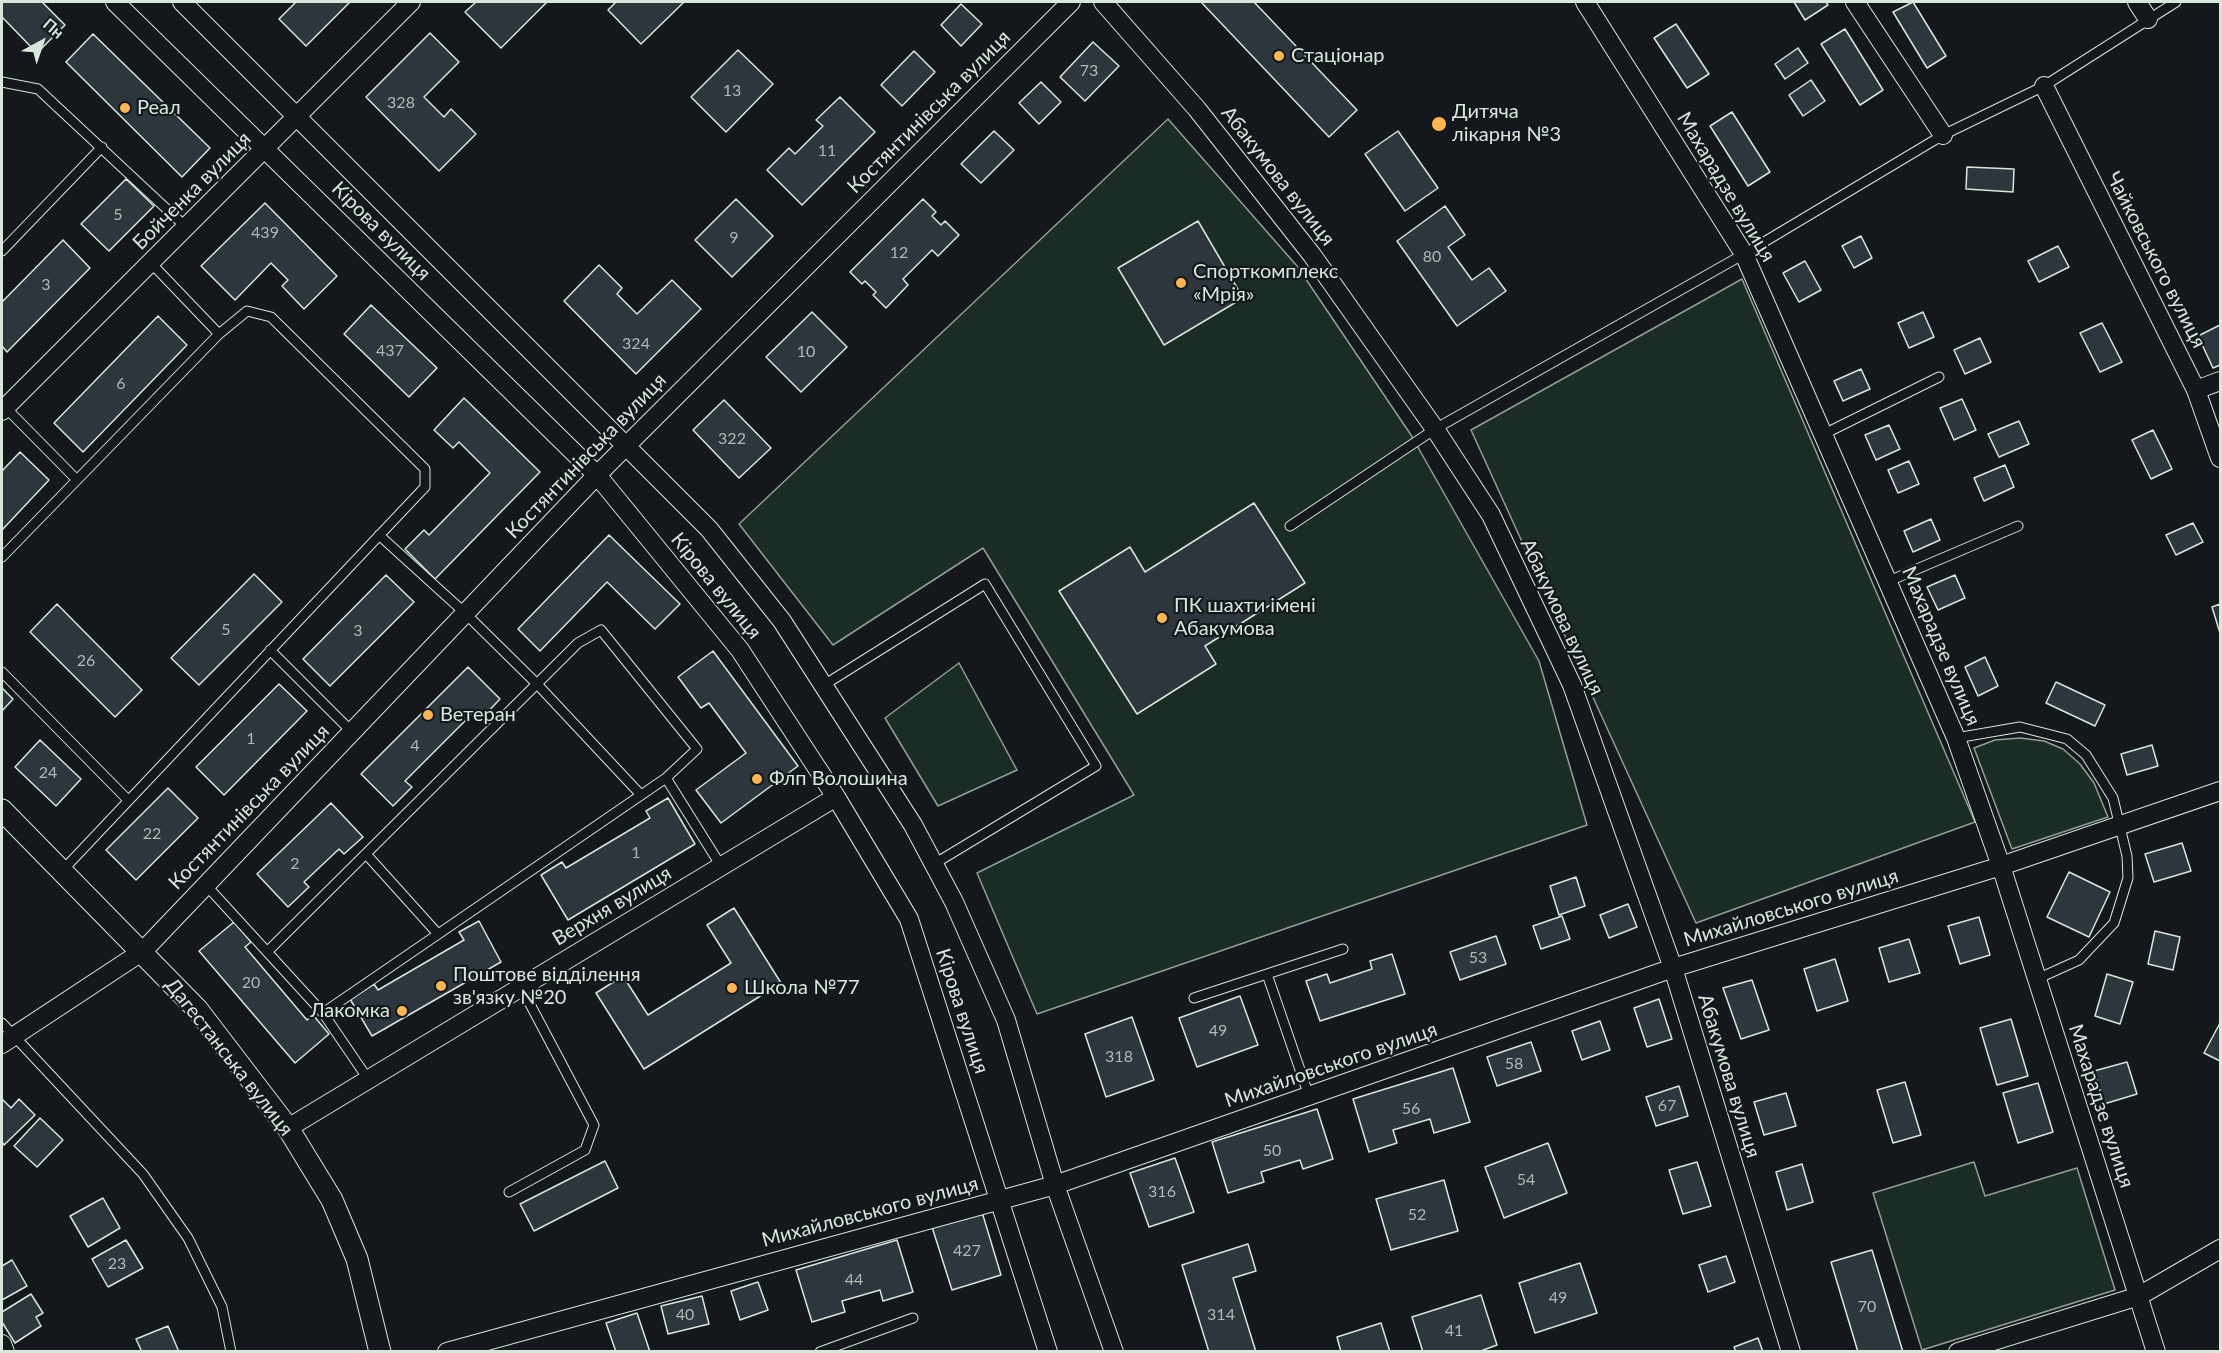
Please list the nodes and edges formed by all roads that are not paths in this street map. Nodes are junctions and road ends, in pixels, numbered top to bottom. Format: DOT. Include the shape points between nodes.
graph roads {
  1 [pos="115,2"];
  2 [pos="182,2"];
  3 [pos="411,2"];
  4 [pos="1071,2"];
  5 [pos="1103,2"];
  6 [pos="1585,2"];
  7 [pos="1855,2"];
  8 [pos="2137,2"];
  9 [pos="2176,2"];
  10 [pos="2148,19"];
  11 [pos="2,82"];
  12 [pos="2044,86"];
  13 [pos="296,118"];
  14 [pos="1943,135"];
  15 [pos="102,147"];
  16 [pos="266,149"];
  17 [pos="187,228"];
  18 [pos="2,250"];
  19 [pos="1744,254"];
  20 [pos="151,263"];
  21 [pos="219,334"];
  22 [pos="1939,377"];
  23 [pos="2220,381"];
  24 [pos="2196,390"];
  25 [pos="3,407"];
  26 [pos="1435,429"];
  27 [pos="1824,434"];
  28 [pos="628,445"];
  29 [pos="2220,458"];
  30 [pos="597,476"];
  31 [pos="76,480"];
  32 [pos="1290,526"];
  33 [pos="2018,526"];
  34 [pos="379,535"];
  35 [pos="2,557"];
  36 [pos="1889,581"];
  37 [pos="465,613"];
  38 [pos="270,650"];
  39 [pos="2,672"];
  40 [pos="537,684"];
  41 [pos="824,685"];
  42 [pos="352,732"];
  43 [pos="1956,738"];
  44 [pos="666,778"];
  45 [pos="2220,791"];
  46 [pos="641,795"];
  47 [pos="836,797"];
  48 [pos="128,800"];
  49 [pos="2,810"];
  50 [pos="2121,825"];
  51 [pos="366,854"];
  52 [pos="934,864"];
  53 [pos="721,866"];
  54 [pos="2001,866"];
  55 [pos="62,870"];
  56 [pos="206,885"];
  57 [pos="438,934"];
  58 [pos="1343,949"];
  59 [pos="143,951"];
  60 [pos="267,952"];
  61 [pos="1672,968"];
  62 [pos="1267,974"];
  63 [pos="2037,979"];
  64 [pos="521,987"];
  65 [pos="1194,998"];
  66 [pos="322,1012"];
  67 [pos="2,1023"];
  68 [pos="8,1040"];
  69 [pos="368,1079"];
  70 [pos="1309,1096"];
  71 [pos="288,1128"];
  72 [pos="1055,1185"];
  73 [pos="509,1192"];
  74 [pos="998,1200"];
  75 [pos="2220,1249"];
  76 [pos="2139,1296"];
  77 [pos="913,1318"];
  78 [pos="2,1344"];
  79 [pos="5,1352"];
  80 [pos="231,1352"];
  81 [pos="380,1352"];
  82 [pos="447,1352"];
  83 [pos="820,1352"];
  84 [pos="1048,1352"];
  85 [pos="1114,1352"];
  86 [pos="1791,1352"];
  87 [pos="1958,1352"];
  88 [pos="2156,1352"];
  1 -- 16 [label="street, Кірова вулиця"];
  2 -- 13 [label="street, Кірова вулиця"];
  3 -- 13 [label="street, Бойченка вулиця"];
  4 -- 28 [label="street, Костянтинівська вулиця"];
  5 -- 26 [label="street, Абакумова вулиця" via="1197,109 1312,255"];
  6 -- 19 [label="street, Махарадзе вулиця"];
  7 -- 14 [label="street"];
  8 -- 10 [label="street"];
  9 -- 10 [label="lane"];
  10 -- 12 [label="lane"];
  11 -- 15 [label="lane" via="38,88"];
  12 -- 14 [label="lane"];
  12 -- 24 [label="street, Чайковського вулиця"];
  13 -- 16 [label="street, Бойченка вулиця"];
  13 -- 28 [label="street, Кірова вулиця"];
  14 -- 19 [label="lane"];
  15 -- 17 [label="lane"];
  15 -- 18 [label="lane"];
  16 -- 17 [label="street, Бойченка вулиця"];
  16 -- 30 [label="street, Кірова вулиця"];
  17 -- 20 [label="street, Бойченка вулиця"];
  19 -- 26 [label="lane"];
  19 -- 27 [label="street, Махарадзе вулиця"];
  20 -- 21 [label="lane"];
  20 -- 25 [label="street, Бойченка вулиця"];
  21 -- 31 [label="lane"];
  21 -- 34 [label="lane" via="247,311 271,317 425,469 425,487"];
  22 -- 27 [label="lane"];
  23 -- 24 [label="street"];
  24 -- 29 [label="street, Чайковського вулиця"];
  25 -- 31 [label="lane"];
  26 -- 32 [label="lane"];
  26 -- 61 [label="street, Абакумова вулиця" via="1491,515 1572,685"];
  27 -- 36 [label="street, Махарадзе вулиця"];
  28 -- 30 [label="street, Костянтинівська вулиця"];
  28 -- 41 [label="street, Кірова вулиця" via="709,529 782,621"];
  30 -- 37 [label="street, Костянтинівська вулиця"];
  30 -- 47 [label="street, Кірова вулиця" via="740,650"];
  31 -- 35 [label="lane"];
  33 -- 36 [label="lane"];
  34 -- 37 [label="lane"];
  34 -- 38 [label="lane"];
  36 -- 43 [label="street, Махарадзе вулиця"];
  37 -- 40 [label="lane"];
  37 -- 42 [label="street, Костянтинівська вулиця"];
  38 -- 42 [label="lane"];
  38 -- 48 [label="lane"];
  39 -- 48 [label="lane"];
  40 -- 44 [label="lane" via="578,643 601,630 697,749"];
  40 -- 46 [label="lane"];
  40 -- 51 [label="lane"];
  41 -- 52 [label="street, Кірова вулиця" via="914,825"];
  41 -- 52 [label="lane" via="985,584 1096,766"];
  42 -- 56 [label="street, Костянтинівська вулиця"];
  43 -- 50 [label="lane" via="2020,727 2067,739 2086,755 2105,783"];
  43 -- 54 [label="street, Махарадзе вулиця"];
  44 -- 46 [label="lane"];
  44 -- 53 [label="lane"];
  45 -- 50 [label="street, Михайловського вулиця"];
  46 -- 57 [label="lane"];
  47 -- 53 [label="street, Верхня вулиця"];
  47 -- 74 [label="street, Кірова вулиця" via="909,919"];
  48 -- 55 [label="lane"];
  49 -- 55 [label="street, Дагестанська вулиця"];
  50 -- 54 [label="street, Михайловського вулиця"];
  50 -- 63 [label="lane" via="2128,878 2114,923 2079,960"];
  51 -- 57 [label="lane"];
  51 -- 60 [label="lane"];
  52 -- 72 [label="street, Кірова вулиця" via="1006,1020"];
  53 -- 64 [label="street, Верхня вулиця"];
  54 -- 61 [label="street, Михайловського вулиця"];
  54 -- 63 [label="street, Махарадзе вулиця"];
  55 -- 59 [label="street, Дагестанська вулиця"];
  56 -- 59 [label="street, Костянтинівська вулиця"];
  56 -- 60 [label="lane"];
  57 -- 66 [label="lane"];
  58 -- 62 [label="lane"];
  59 -- 68 [label="street, Костянтинівська вулиця"];
  59 -- 71 [label="street, Дагестанська вулиця" via="197,1009"];
  60 -- 66 [label="lane"];
  61 -- 70 [label="street, Михайловського вулиця"];
  61 -- 86 [label="street, Абакумова вулиця"];
  62 -- 65 [label="lane"];
  62 -- 70 [label="lane"];
  63 -- 76 [label="street, Махарадзе вулиця"];
  64 -- 69 [label="street, Верхня вулиця"];
  64 -- 73 [label="lane" via="594,1125 585,1150"];
  66 -- 69 [label="lane"];
  67 -- 68 [label="lane"];
  68 -- 80 [label="lane" via="142,1174 188,1238 222,1307"];
  69 -- 71 [label="street, Верхня вулиця"];
  70 -- 72 [label="street, Михайловського вулиця"];
  71 -- 81 [label="street, Дагестанська вулиця" via="332,1200 357,1259"];
  72 -- 74 [label="street, Михайловського вулиця"];
  72 -- 85 [label="street, Кірова вулиця"];
  74 -- 82 [label="street, Михайловського вулиця"];
  74 -- 84 [label="street, Кірова вулиця"];
  75 -- 76 [label="street"];
  76 -- 87 [label="street"];
  76 -- 88 [label="street, Махарадзе вулиця"];
  77 -- 83 [label="lane"];
  78 -- 79 [label="street"];
}
